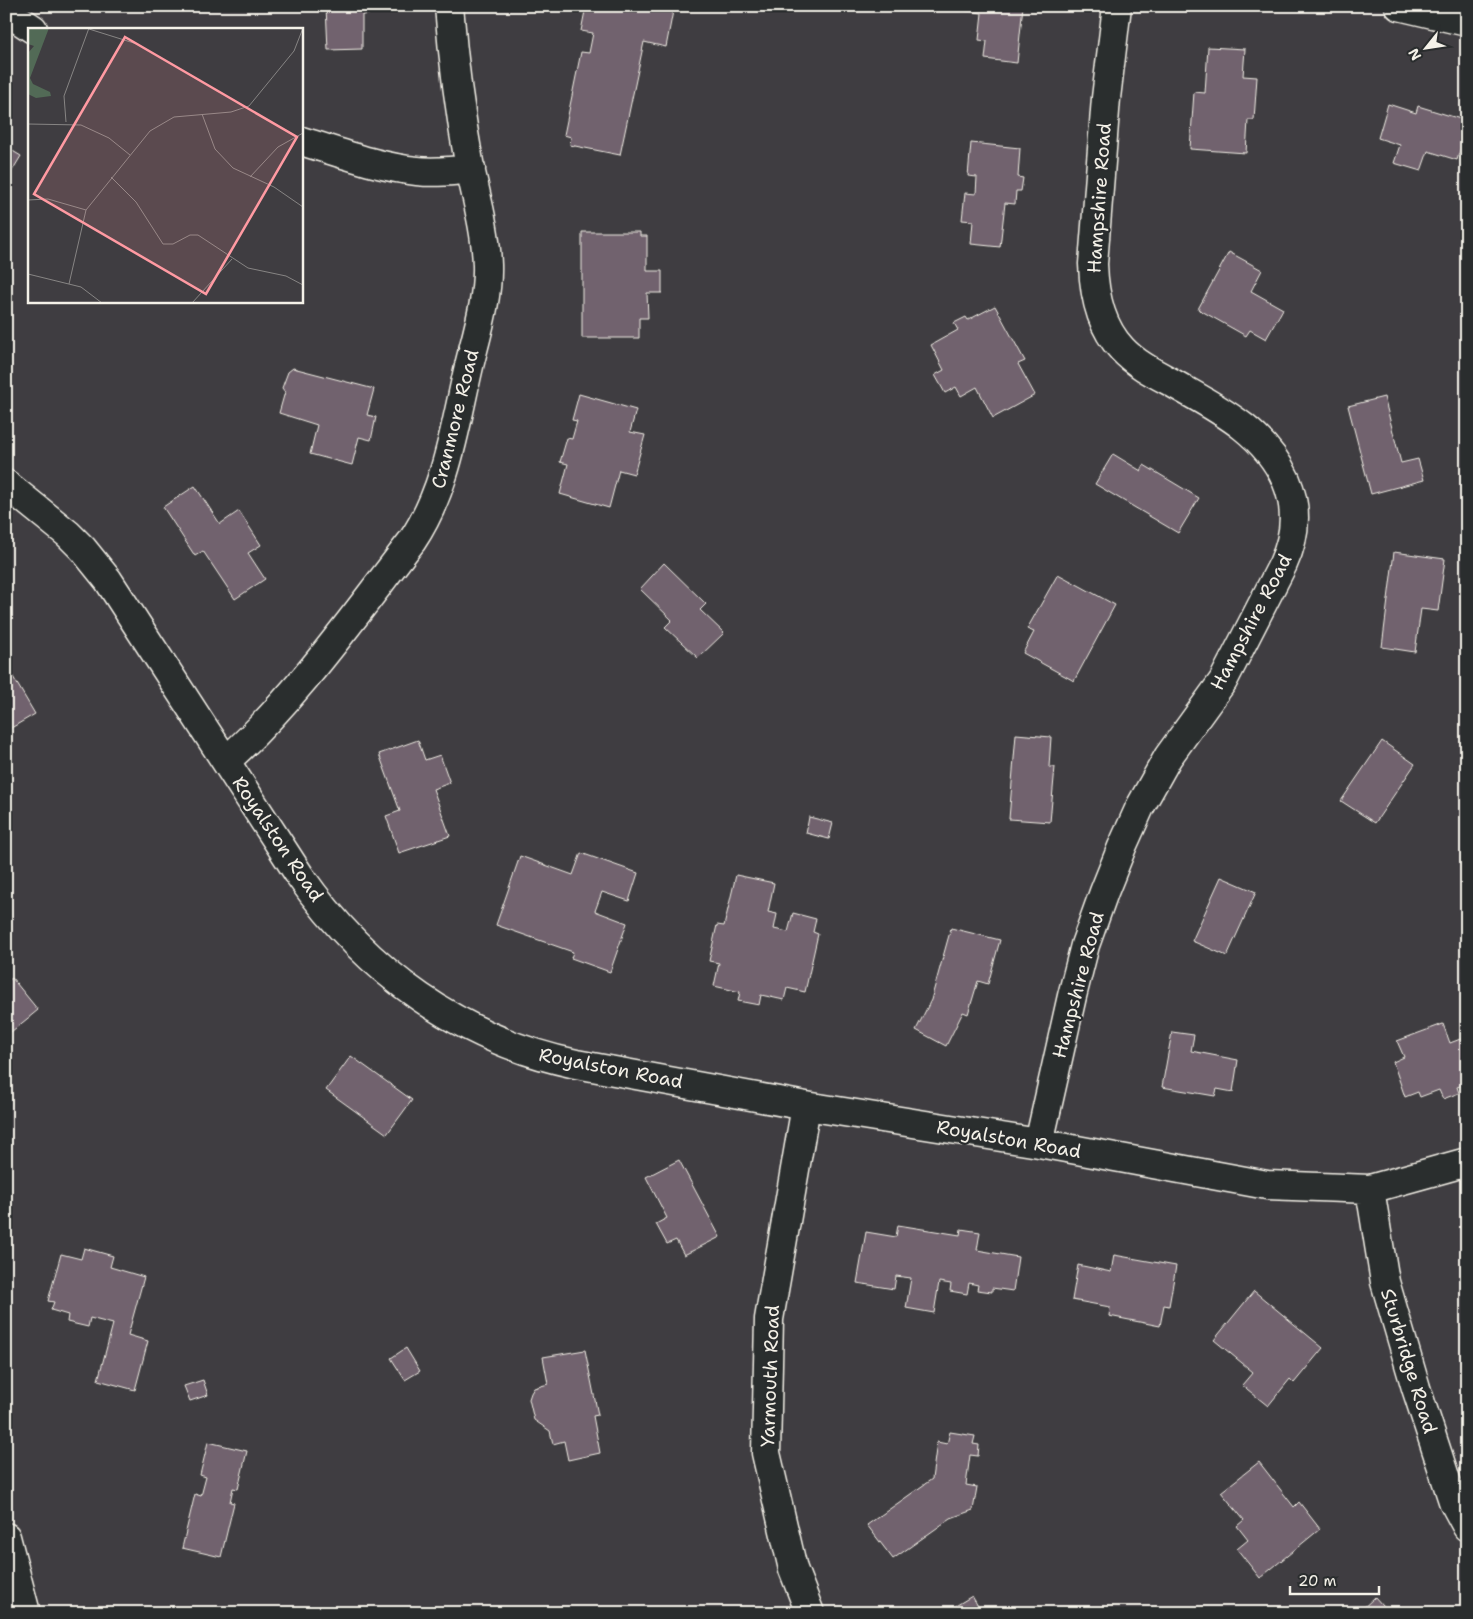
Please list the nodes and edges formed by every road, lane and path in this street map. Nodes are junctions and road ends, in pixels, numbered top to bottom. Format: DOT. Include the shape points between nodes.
graph roads {
  1 [pos="449,6"];
  2 [pos="1116,6"];
  3 [pos="1399,6"];
  4 [pos="6,11"];
  5 [pos="1467,22"];
  6 [pos="32,28"];
  7 [pos="302,141"];
  8 [pos="471,169"];
  9 [pos="6,484"];
  10 [pos="226,761"];
  11 [pos="806,1106"];
  12 [pos="1039,1143"];
  13 [pos="1467,1162"];
  14 [pos="1370,1189"];
  15 [pos="1467,1527"];
  16 [pos="6,1537"];
  17 [pos="26,1613"];
  18 [pos="810,1613"];
  1 -- 8 [label="street, Cranmore Road" via="455,73"];
  2 -- 12 [label="street, Hampshire Road" via="1093,264 1094,287 1100,309 1114,339 1130,356 1229,416 1258,439 1282,471 1292,496 1294,531 1286,559 1223,681 1158,774 1119,854 1080,963"];
  3 -- 5 [label="street"];
  4 -- 6 [label="street"];
  7 -- 8 [label="street" via="381,165 418,172"];
  8 -- 10 [label="street, Cranmore Road" via="483,230 486,284 449,453 429,513 406,549 283,705"];
  9 -- 10 [label="street, Royalston Road" via="68,534 96,565"];
  10 -- 11 [label="street, Royalston Road" via="300,876 328,913 358,947 389,974 444,1013 502,1042 556,1059"];
  11 -- 12 [label="street, Royalston Road"];
  11 -- 18 [label="street, Yarmouth Road" via="769,1319 766,1453 793,1569"];
  12 -- 14 [label="street, Royalston Road" via="1267,1185"];
  13 -- 14 [label="street, Royalston Road"];
  14 -- 15 [label="street, Sturbridge Road" via="1385,1282 1453,1501"];
  16 -- 17 [label="street"];
}
